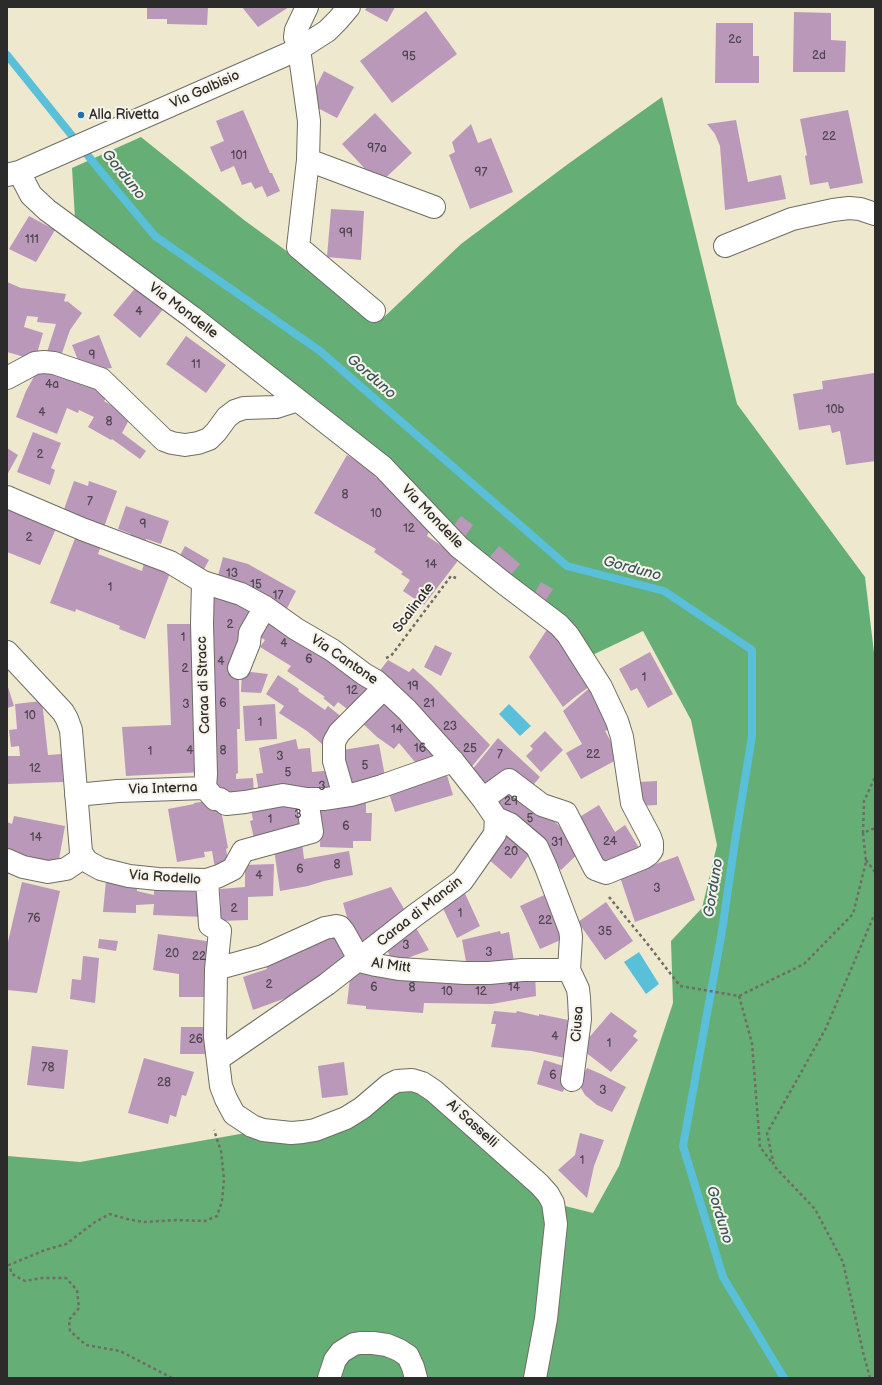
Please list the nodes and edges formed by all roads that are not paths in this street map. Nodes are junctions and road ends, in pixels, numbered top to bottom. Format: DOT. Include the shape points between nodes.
graph roads {
  1 [pos="307,7"];
  2 [pos="348,7"];
  3 [pos="299,49"];
  4 [pos="308,160"];
  5 [pos="18,171"];
  6 [pos="434,207"];
  7 [pos="875,214"];
  8 [pos="725,246"];
  9 [pos="374,312"];
  10 [pos="7,378"];
  11 [pos="298,400"];
  12 [pos="7,497"];
  13 [pos="203,582"];
  14 [pos="265,607"];
  15 [pos="7,652"];
  16 [pos="240,668"];
  17 [pos="384,688"];
  18 [pos="453,761"];
  19 [pos="205,788"];
  20 [pos="76,795"];
  21 [pos="344,796"];
  22 [pos="483,798"];
  23 [pos="307,799"];
  24 [pos="496,818"];
  25 [pos="84,857"];
  26 [pos="7,860"];
  27 [pos="207,880"];
  28 [pos="359,959"];
  29 [pos="216,969"];
  30 [pos="569,970"];
  31 [pos="218,1059"];
  32 [pos="572,1080"];
  33 [pos="226,1099"];
  34 [pos="329,1378"];
  35 [pos="416,1378"];
  36 [pos="535,1378"];
  1 -- 3 [label="street" via="296,30 295,37"];
  2 -- 3 [label="street, Via Galbisio" via="327,31"];
  3 -- 4 [label="street" via="308,121"];
  3 -- 5 [label="street, Via Galbisio"];
  4 -- 6 [label="street"];
  4 -- 9 [label="street" via="298,247"];
  5 -- 11 [label="street, Via Mondelle" via="31,195 47,210 192,317"];
  7 -- 8 [label="street" via="860,209 833,210 792,219"];
  10 -- 11 [label="street" via="35,363 44,362 101,380 164,440 185,444 209,439 235,411 244,408 276,407"];
  11 -- 22 [label="street, Via Mondelle" via="383,467 459,547 559,625 568,635 601,687 617,721 622,737 632,803 652,843 652,850 643,858 601,871 566,813 542,805 509,780"];
  12 -- 13 [label="street, Via Cantone" via="170,562"];
  13 -- 14 [label="street, Via Cantone" via="241,594"];
  13 -- 19 [label="street, Caraa di Stracc"];
  14 -- 16 [label="street" via="250,633"];
  14 -- 17 [label="street, Via Cantone" via="332,650"];
  15 -- 20 [label="street" via="67,719 71,730"];
  17 -- 18 [label="street, Via Cantone"];
  17 -- 21 [label="street" via="339,733 334,742 334,760"];
  18 -- 21 [label="street, Via Interna" via="382,786"];
  18 -- 22 [label="street, Via Cantone"];
  19 -- 20 [label="street, Via Interna"];
  19 -- 23 [label="street, Via Interna" via="215,799 220,799 226,804 283,795"];
  20 -- 25 [label="street" via="80,845"];
  21 -- 23 [label="street, Via Interna"];
  22 -- 24 [label="street, Via Cantone"];
  23 -- 27 [label="street" via="312,832 243,851 232,869"];
  24 -- 28 [label="street, Caraa di Mancin" via="495,834 462,881"];
  24 -- 30 [label="street, Via Cantone" via="510,824 537,847 570,930"];
  25 -- 26 [label="street" via="66,869 48,872 22,867"];
  25 -- 27 [label="street, Via Rodello" via="96,866 129,876 158,880"];
  27 -- 29 [label="street, Via Rodello" via="210,926 220,931"];
  28 -- 29 [label="street, Al Mitt" via="344,932 336,926 325,928 263,956"];
  28 -- 30 [label="street, Al Mitt" via="376,965 427,971 489,973"];
  28 -- 31 [label="street, Caraa di Mancin"];
  29 -- 31 [label="street, Via Rodello"];
  30 -- 32 [label="street, Ciusa" via="578,989 580,1019"];
  31 -- 33 [label="street, Via Rodello" via="221,1086"];
  33 -- 36 [label="street, Ai Sasselli" via="234,1114 252,1126 263,1130 303,1132 346,1118 362,1108 389,1084 412,1080 434,1090 539,1184 553,1203 556,1224 546,1319"];
  34 -- 35 [label="street" via="335,1360 341,1352 354,1344 373,1343 387,1345 408,1356"];
}
